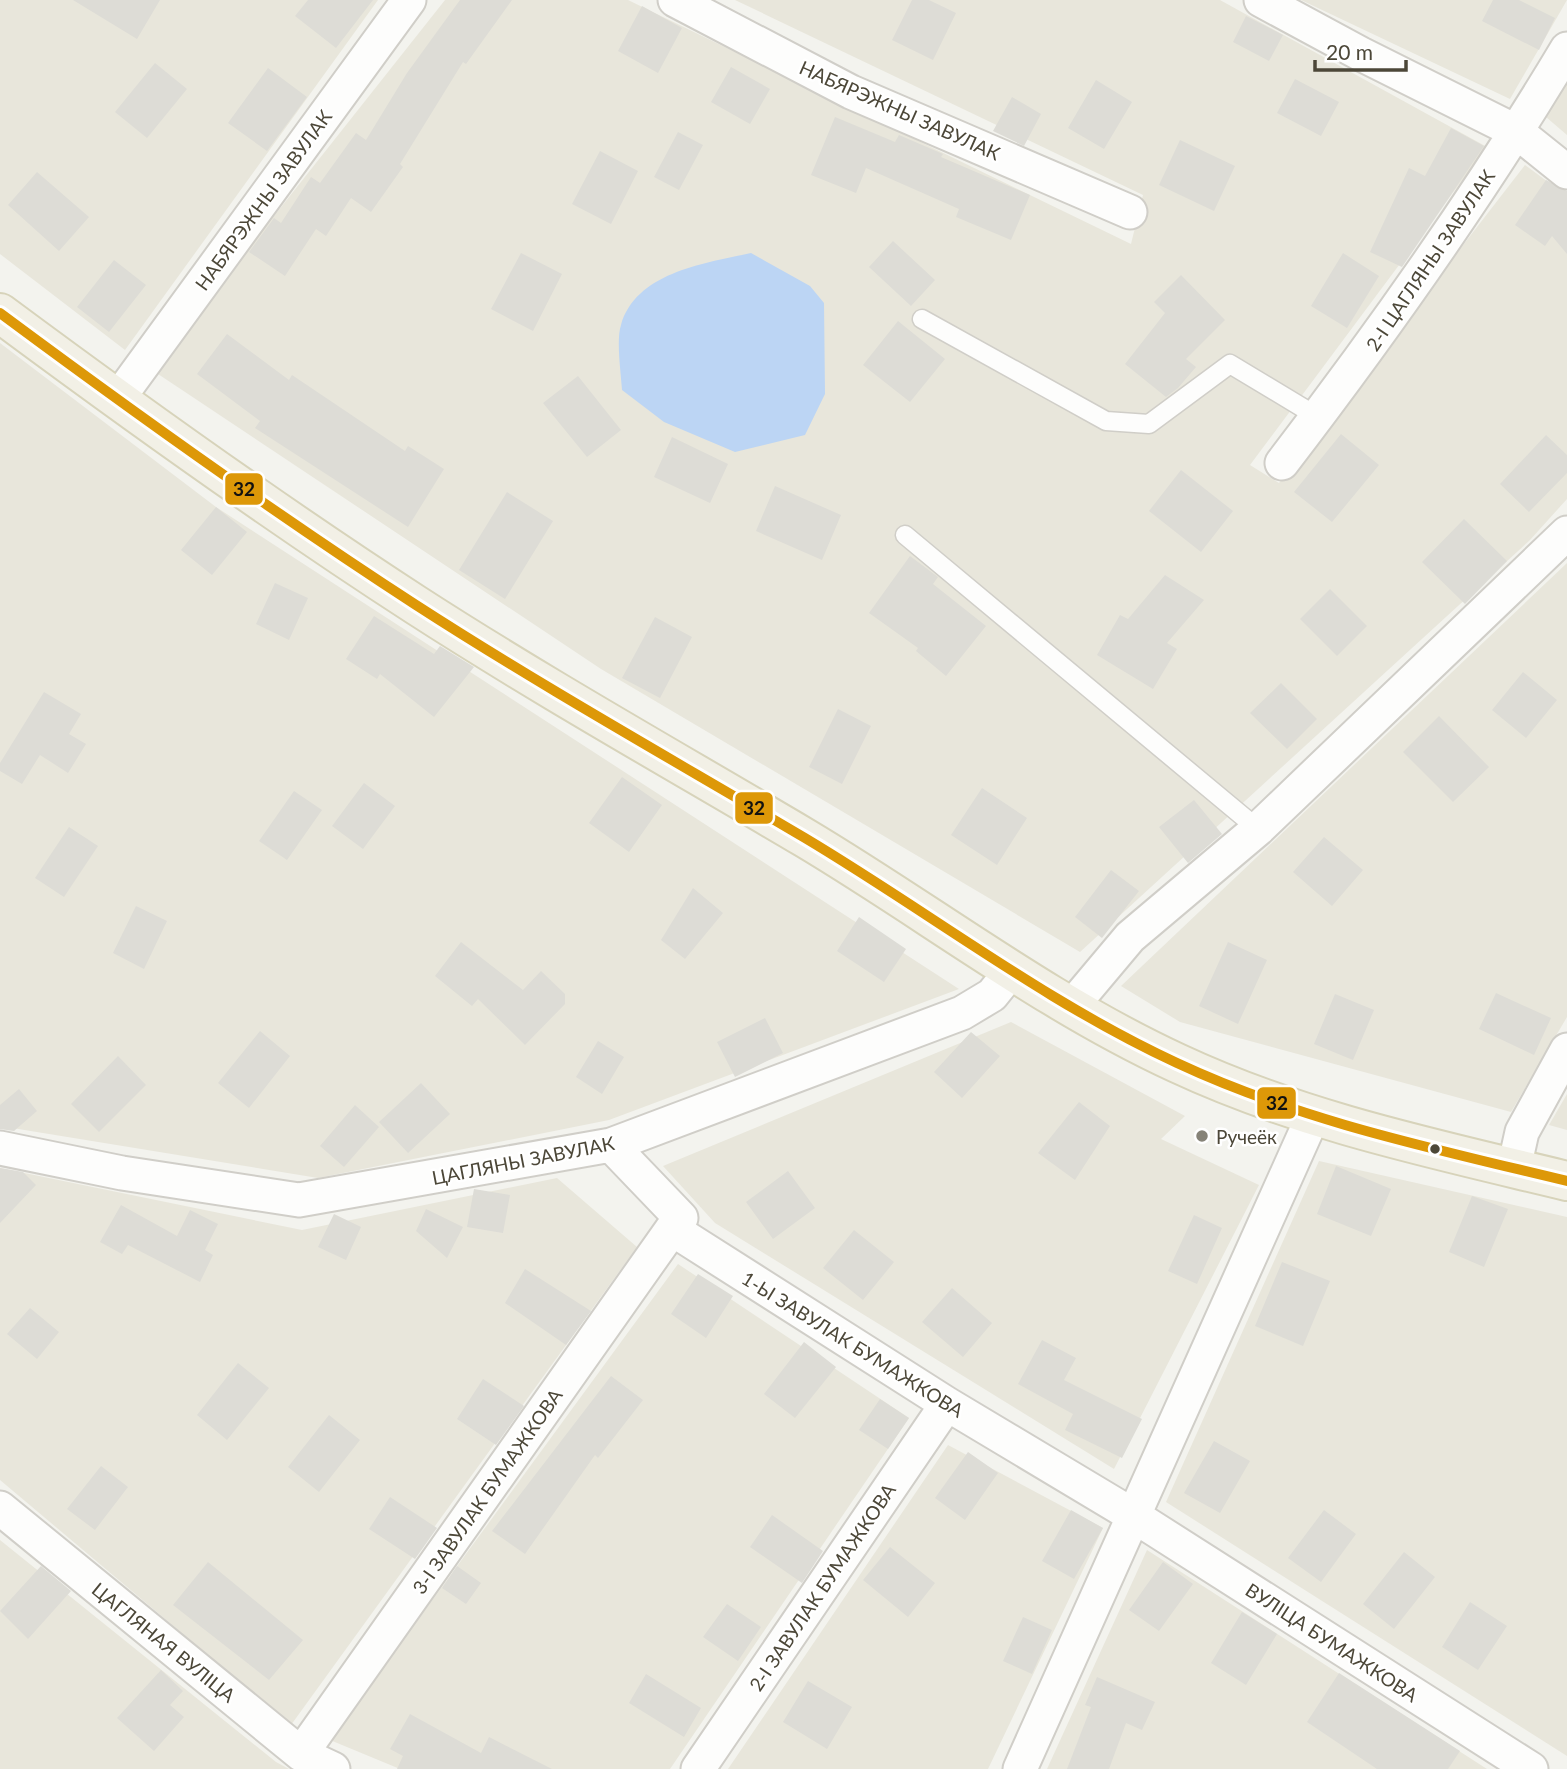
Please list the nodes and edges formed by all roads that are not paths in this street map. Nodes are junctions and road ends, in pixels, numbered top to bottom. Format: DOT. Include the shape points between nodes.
graph roads {
  1 [pos="409,0"];
  2 [pos="675,0"];
  3 [pos="1261,0"];
  4 [pos="1567,49"];
  5 [pos="1517,132"];
  6 [pos="1567,172"];
  7 [pos="1130,212"];
  8 [pos="0,313"];
  9 [pos="922,320"];
  10 [pos="117,400"];
  11 [pos="1318,416"];
  12 [pos="1282,463"];
  13 [pos="1567,533"];
  14 [pos="905,535"];
  15 [pos="1258,828"];
  16 [pos="1012,970"];
  17 [pos="1072,1006"];
  18 [pos="1567,1050"];
  19 [pos="1313,1116"];
  20 [pos="611,1145"];
  21 [pos="0,1148"];
  22 [pos="1514,1168"];
  23 [pos="1567,1181"];
  24 [pos="672,1229"];
  25 [pos="947,1404"];
  26 [pos="0,1508"];
  27 [pos="1134,1516"];
  28 [pos="301,1754"];
  29 [pos="333,1769"];
  30 [pos="698,1769"];
  31 [pos="1020,1769"];
  32 [pos="1531,1769"];
  1 -- 10 [label="street, НАБЯРЭЖНЫ ЗАВУЛАК"];
  2 -- 7 [label="street, НАБЯРЭЖНЫ ЗАВУЛАК" via="851,92"];
  3 -- 5 [label="street"];
  4 -- 5 [label="street, 2-І ЦАГЛЯНЫ ЗАВУЛАК"];
  5 -- 6 [label="street"];
  5 -- 11 [label="street, 2-І ЦАГЛЯНЫ ЗАВУЛАК"];
  8 -- 10 [label="main road"];
  9 -- 11 [label="lane" via="1106,421 1149,424 1230,364"];
  10 -- 16 [label="main road" via="414,604 809,841"];
  11 -- 12 [label="street, 2-І ЦАГЛЯНЫ ЗАВУЛАК"];
  13 -- 15 [label="street"];
  14 -- 15 [label="lane"];
  15 -- 17 [label="street" via="1130,937"];
  16 -- 17 [label="main road"];
  16 -- 20 [label="street, ЦАГЛЯНЫ ЗАВУЛАК" via="992,995 962,1013"];
  17 -- 19 [label="main road" via="1176,1063"];
  18 -- 22 [label="street" via="1522,1132"];
  19 -- 22 [label="main road"];
  19 -- 27 [label="street"];
  20 -- 21 [label="street, ЦАГЛЯНЫ ЗАВУЛАК" via="299,1200 122,1173"];
  20 -- 24 [label="street" via="681,1218"];
  22 -- 23 [label="main road"];
  24 -- 25 [label="street, 1-Ы ЗАВУЛАК БУМАЖКОВА"];
  24 -- 28 [label="street, 3-І ЗАВУЛАК БУМАЖКОВА"];
  25 -- 27 [label="street, 1-Ы ЗАВУЛАК БУМАЖКОВА"];
  25 -- 30 [label="street, 2-І ЗАВУЛАК БУМАЖКОВА"];
  26 -- 28 [label="street, ЦАГЛЯНАЯ ВУЛІЦА"];
  27 -- 31 [label="street"];
  27 -- 32 [label="street, ВУЛІЦА БУМАЖКОВА"];
  28 -- 29 [label="street, ЦАГЛЯНАЯ ВУЛІЦА"];
}
